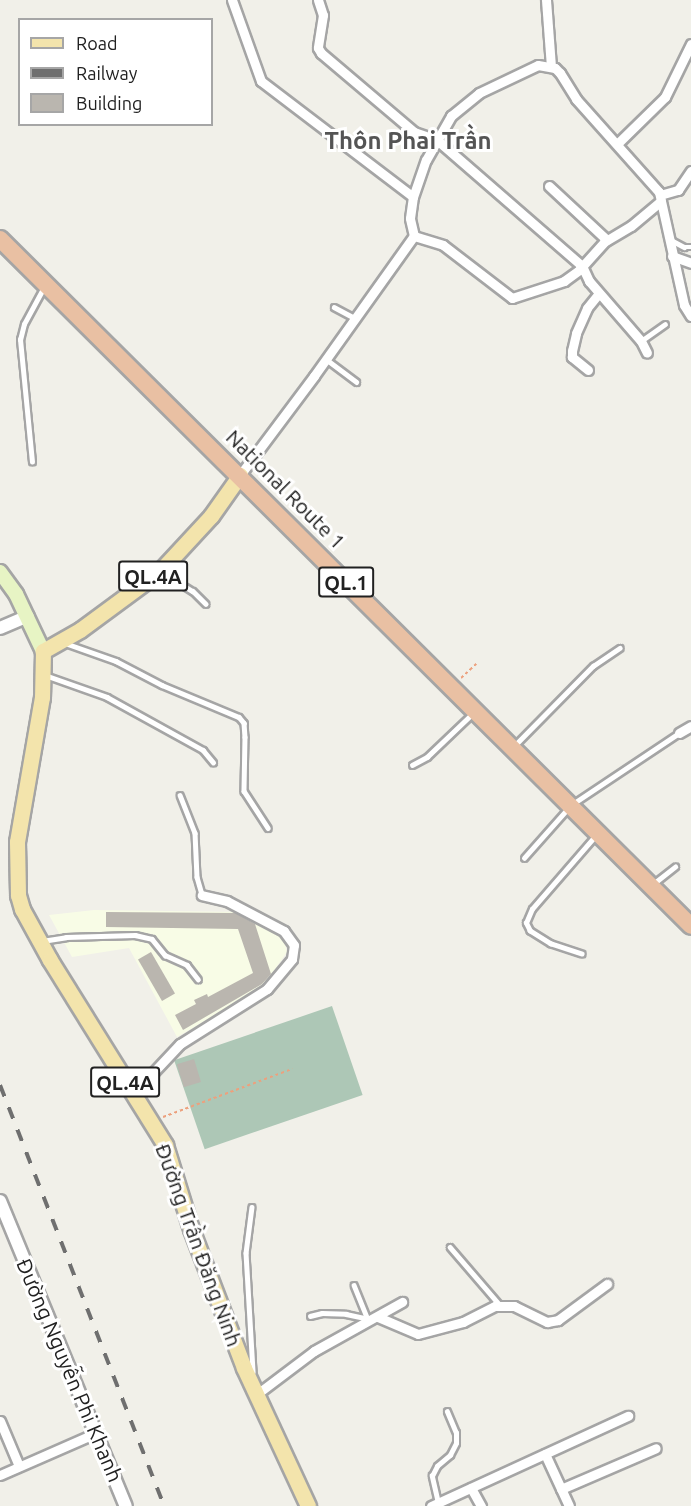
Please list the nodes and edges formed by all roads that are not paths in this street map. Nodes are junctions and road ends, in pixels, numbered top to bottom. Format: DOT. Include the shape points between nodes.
graph roads {
  1 [pos="232,0"];
  2 [pos="318,0"];
  3 [pos="546,0"];
  4 [pos="691,44"];
  5 [pos="551,67"];
  6 [pos="438,140"];
  7 [pos="616,144"];
  8 [pos="691,171"];
  9 [pos="549,186"];
  10 [pos="413,197"];
  11 [pos="660,198"];
  12 [pos="414,236"];
  13 [pos="0,239"];
  14 [pos="668,239"];
  15 [pos="607,240"];
  16 [pos="691,247"];
  17 [pos="672,256"];
  18 [pos="691,263"];
  19 [pos="582,266"];
  20 [pos="46,285"];
  21 [pos="599,294"];
  22 [pos="334,307"];
  23 [pos="691,316"];
  24 [pos="355,318"];
  25 [pos="665,324"];
  26 [pos="641,341"];
  27 [pos="647,353"];
  28 [pos="326,359"];
  29 [pos="588,370"];
  30 [pos="356,382"];
  31 [pos="32,462"];
  32 [pos="240,475"];
  33 [pos="160,571"];
  34 [pos="0,572"];
  35 [pos="206,604"];
  36 [pos="28,616"];
  37 [pos="0,628"];
  38 [pos="60,642"];
  39 [pos="620,648"];
  40 [pos="43,651"];
  41 [pos="42,675"];
  42 [pos="476,711"];
  43 [pos="691,726"];
  44 [pos="679,733"];
  45 [pos="513,747"];
  46 [pos="213,762"];
  47 [pos="412,765"];
  48 [pos="180,795"];
  49 [pos="571,805"];
  50 [pos="268,828"];
  51 [pos="598,833"];
  52 [pos="524,858"];
  53 [pos="675,867"];
  54 [pos="651,886"];
  55 [pos="202,895"];
  56 [pos="691,926"];
  57 [pos="39,941"];
  58 [pos="582,954"];
  59 [pos="198,979"];
  60 [pos="133,1094"];
  61 [pos="0,1201"];
  62 [pos="252,1208"];
  63 [pos="4,1222"];
  64 [pos="450,1247"];
  65 [pos="607,1284"];
  66 [pos="354,1285"];
  67 [pos="402,1302"];
  68 [pos="501,1306"];
  69 [pos="310,1316"];
  70 [pos="372,1319"];
  71 [pos="255,1391"];
  72 [pos="447,1412"];
  73 [pos="628,1416"];
  74 [pos="0,1421"];
  75 [pos="96,1433"];
  76 [pos="656,1448"];
  77 [pos="545,1454"];
  78 [pos="19,1466"];
  79 [pos="0,1475"];
  80 [pos="471,1488"];
  81 [pos="561,1489"];
  82 [pos="435,1504"];
  83 [pos="126,1506"];
  84 [pos="308,1506"];
  85 [pos="481,1506"];
  86 [pos="569,1506"];
  1 -- 10 [label="street" via="261,81"];
  2 -- 6 [label="street" via="323,15 318,48 321,53 414,132"];
  3 -- 5 [label="street"];
  4 -- 7 [label="street" via="665,97"];
  5 -- 6 [label="street" via="538,65 479,93 452,116"];
  5 -- 7 [label="street" via="561,73 576,99"];
  6 -- 10 [label="street"];
  6 -- 19 [label="street"];
  7 -- 11 [label="street"];
  8 -- 11 [label="street" via="678,190"];
  9 -- 15 [label="street"];
  10 -- 12 [label="street" via="410,218"];
  11 -- 14 [label="street"];
  11 -- 15 [label="street" via="631,226"];
  12 -- 19 [label="street" via="443,245 512,298 564,281"];
  12 -- 24 [label="street"];
  13 -- 20 [label="highway, National Route 1 / QL.1"];
  14 -- 16 [label="lane"];
  14 -- 17 [label="street"];
  15 -- 19 [label="street"];
  17 -- 18 [label="street"];
  17 -- 23 [label="street" via="684,305"];
  19 -- 21 [label="street"];
  20 -- 31 [label="lane" via="24,324 20,340"];
  20 -- 32 [label="highway, National Route 1 / QL.1"];
  21 -- 26 [label="street"];
  21 -- 29 [label="street" via="587,308 572,351 572,357"];
  22 -- 24 [label="lane"];
  24 -- 28 [label="street"];
  25 -- 26 [label="lane"];
  26 -- 27 [label="street"];
  28 -- 30 [label="lane"];
  28 -- 32 [label="street"];
  32 -- 33 [label="main road, QL.4A" via="211,516"];
  32 -- 42 [label="highway, National Route 1 / QL.1"];
  33 -- 35 [label="lane"];
  33 -- 38 [label="main road, QL.4A"];
  34 -- 36 [label="main road"];
  36 -- 37 [label="street"];
  36 -- 40 [label="main road"];
  38 -- 40 [label="main road, QL.4A"];
  38 -- 50 [label="lane" via="116,661 239,717 244,723 245,737 244,790"];
  39 -- 45 [label="lane" via="593,666"];
  40 -- 41 [label="main road, Đường Trần Đăng Ninh / QL.4A"];
  41 -- 46 [label="lane" via="107,697 203,750"];
  41 -- 57 [label="main road, Đường Trần Đăng Ninh / QL.4A" via="42,697 17,842 21,909"];
  42 -- 45 [label="highway, National Route 1 / QL.1"];
  42 -- 47 [label="lane" via="427,757"];
  43 -- 44 [label="street"];
  44 -- 49 [label="lane"];
  45 -- 49 [label="highway, National Route 1 / QL.1"];
  48 -- 55 [label="lane" via="195,833"];
  49 -- 51 [label="highway, National Route 1 / QL.1"];
  49 -- 52 [label="lane"];
  51 -- 54 [label="highway, National Route 1 / QL.1"];
  51 -- 58 [label="lane" via="532,909 526,923 530,931 551,944"];
  53 -- 54 [label="lane"];
  54 -- 56 [label="highway, National Route 1 / QL.1"];
  55 -- 60 [label="street" via="237,905 284,931 294,945 292,959 267,989 180,1044"];
  57 -- 59 [label="lane" via="135,935 152,939 165,955 187,964"];
  57 -- 60 [label="main road, Đường Trần Đăng Ninh / QL.4A"];
  60 -- 71 [label="main road, Đường Trần Đăng Ninh / QL.4A" via="165,1144 191,1229"];
  61 -- 63 [label="street, Đường Nguyễn Phi Khanh"];
  62 -- 71 [label="lane" via="246,1253"];
  63 -- 75 [label="street, Đường Nguyễn Phi Khanh"];
  64 -- 68 [label="lane"];
  65 -- 68 [label="street" via="558,1320 547,1322 514,1306"];
  66 -- 70 [label="lane"];
  67 -- 70 [label="street"];
  68 -- 70 [label="street" via="463,1322 418,1334"];
  69 -- 70 [label="lane" via="322,1312"];
  70 -- 71 [label="street" via="314,1351"];
  71 -- 84 [label="main road, Đường Trần Đăng Ninh / QL.4A"];
  72 -- 82 [label="lane" via="456,1443 432,1476"];
  73 -- 77 [label="street"];
  74 -- 78 [label="street"];
  75 -- 78 [label="street"];
  75 -- 83 [label="street, Đường Nguyễn Phi Khanh"];
  76 -- 81 [label="street"];
  77 -- 80 [label="street"];
  77 -- 81 [label="street"];
  78 -- 79 [label="street"];
  80 -- 82 [label="street"];
  80 -- 85 [label="street"];
  81 -- 86 [label="street"];
}
